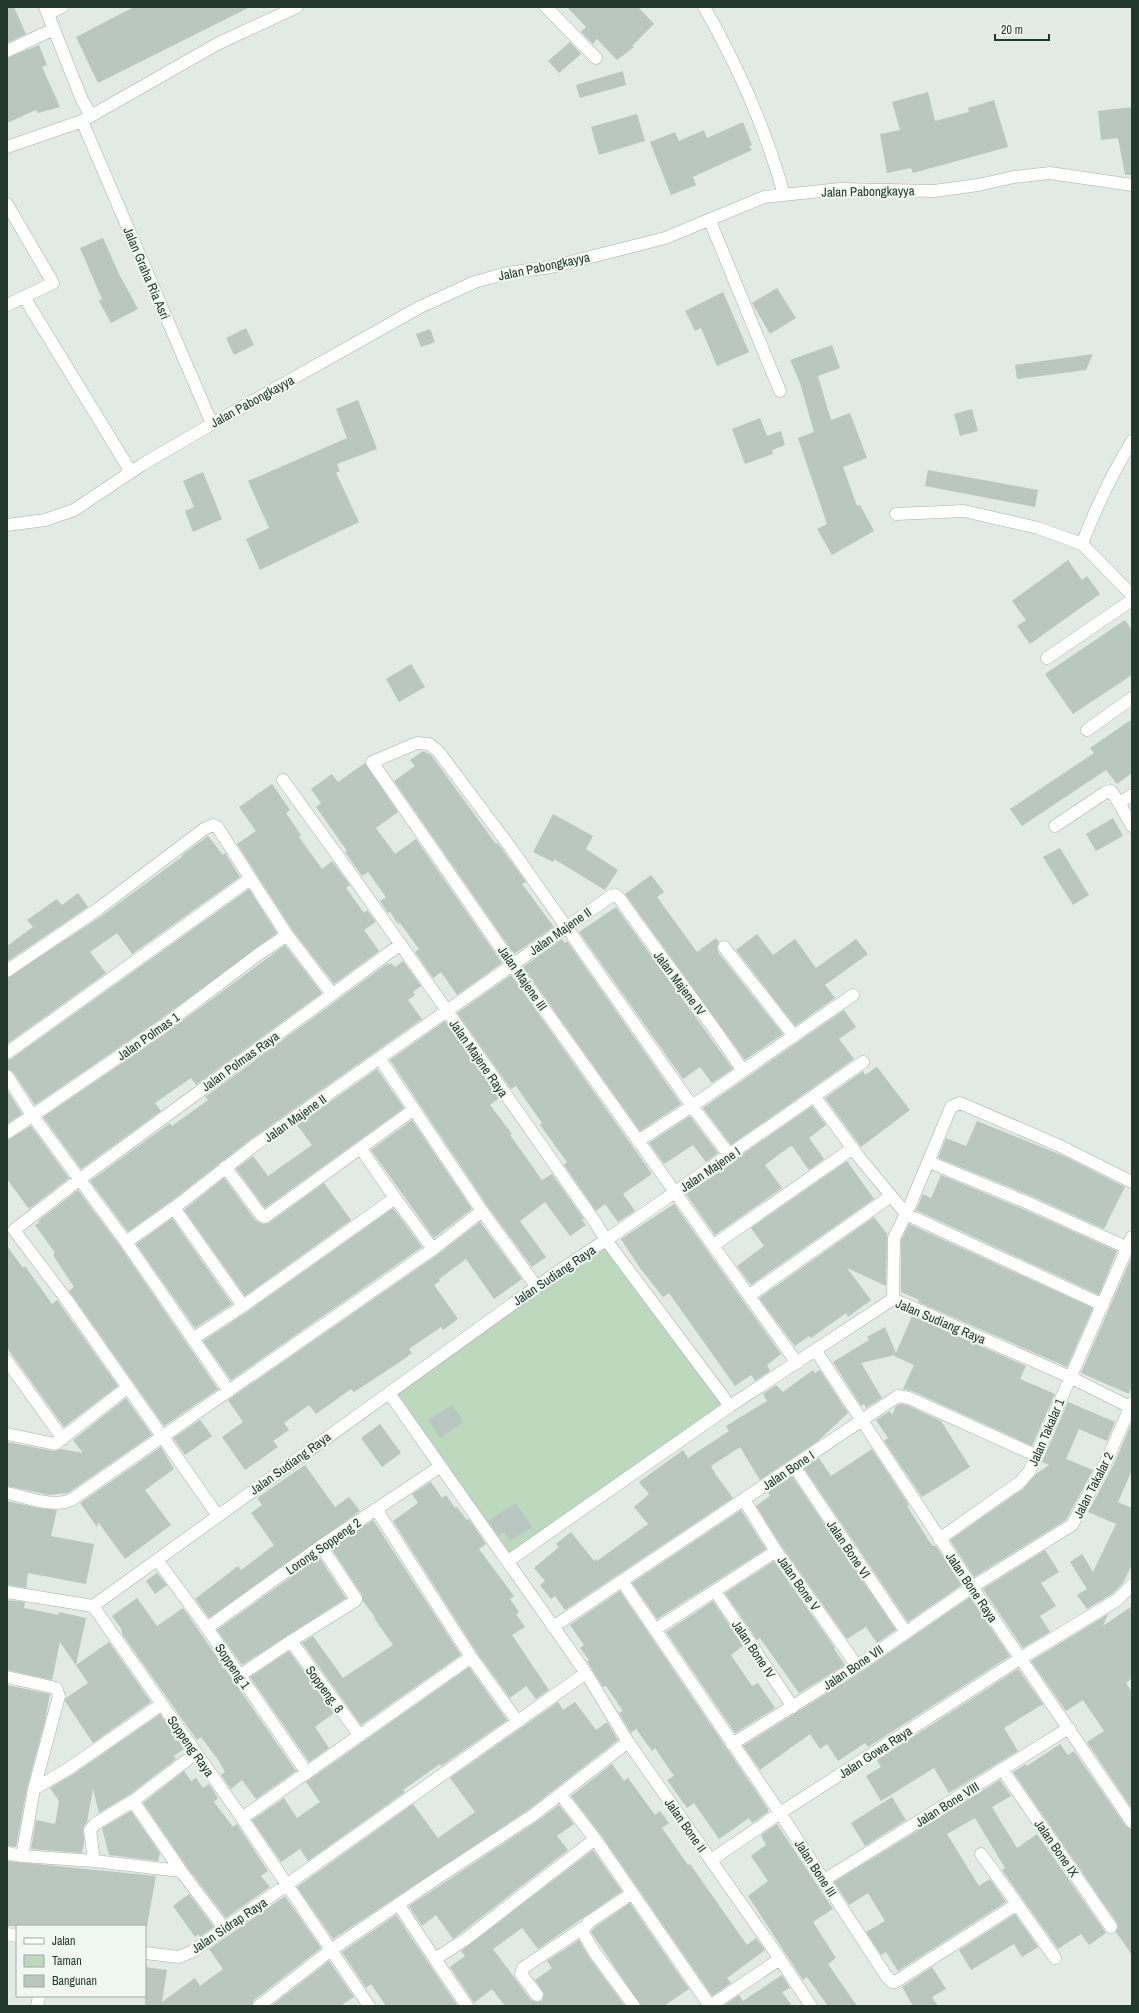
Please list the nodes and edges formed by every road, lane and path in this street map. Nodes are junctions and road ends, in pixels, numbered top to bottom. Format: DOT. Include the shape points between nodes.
graph roads {
  1 [pos="62,7"];
  2 [pos="296,7"];
  3 [pos="546,7"];
  4 [pos="704,7"];
  5 [pos="46,10"];
  6 [pos="54,29"];
  7 [pos="7,51"];
  8 [pos="596,58"];
  9 [pos="86,119"];
  10 [pos="7,147"];
  11 [pos="1132,186"];
  12 [pos="784,195"];
  13 [pos="7,204"];
  14 [pos="710,221"];
  15 [pos="24,297"];
  16 [pos="7,305"];
  17 [pos="780,391"];
  18 [pos="212,424"];
  19 [pos="1132,441"];
  20 [pos="131,472"];
  21 [pos="896,514"];
  22 [pos="7,525"];
  23 [pos="1082,544"];
  24 [pos="1132,595"];
  25 [pos="1132,600"];
  26 [pos="1047,658"];
  27 [pos="1132,698"];
  28 [pos="1086,730"];
  29 [pos="282,780"];
  30 [pos="1132,795"];
  31 [pos="1119,803"];
  32 [pos="1055,826"];
  33 [pos="1132,826"];
  34 [pos="250,879"];
  35 [pos="616,896"];
  36 [pos="566,927"];
  37 [pos="287,935"];
  38 [pos="401,944"];
  39 [pos="724,947"];
  40 [pos="512,964"];
  41 [pos="7,971"];
  42 [pos="332,994"];
  43 [pos="854,996"];
  44 [pos="446,1010"];
  45 [pos="794,1036"];
  46 [pos="7,1053"];
  47 [pos="380,1059"];
  48 [pos="864,1062"];
  49 [pos="743,1071"];
  50 [pos="7,1076"];
  51 [pos="814,1096"];
  52 [pos="692,1106"];
  53 [pos="413,1110"];
  54 [pos="32,1115"];
  55 [pos="7,1134"];
  56 [pos="638,1141"];
  57 [pos="362,1149"];
  58 [pos="856,1152"];
  59 [pos="730,1156"];
  60 [pos="929,1162"];
  61 [pos="225,1167"];
  62 [pos="80,1179"];
  63 [pos="1132,1182"];
  64 [pos="674,1193"];
  65 [pos="891,1196"];
  66 [pos="395,1198"];
  67 [pos="174,1208"];
  68 [pos="482,1211"];
  69 [pos="906,1214"];
  70 [pos="11,1229"];
  71 [pos="606,1240"];
  72 [pos="126,1242"];
  73 [pos="1130,1242"];
  74 [pos="714,1246"];
  75 [pos="432,1249"];
  76 [pos="536,1286"];
  77 [pos="750,1295"];
  78 [pos="893,1299"];
  79 [pos="243,1306"];
  80 [pos="1103,1306"];
  81 [pos="194,1338"];
  82 [pos="816,1351"];
  83 [pos="7,1361"];
  84 [pos="797,1363"];
  85 [pos="1070,1377"];
  86 [pos="128,1387"];
  87 [pos="229,1391"];
  88 [pos="389,1393"];
  89 [pos="730,1406"];
  90 [pos="1131,1406"];
  91 [pos="861,1420"];
  92 [pos="7,1434"];
  93 [pos="164,1437"];
  94 [pos="63,1439"];
  95 [pos="1035,1455"];
  96 [pos="441,1466"];
  97 [pos="794,1466"];
  98 [pos="7,1493"];
  99 [pos="744,1500"];
  100 [pos="376,1509"];
  101 [pos="218,1516"];
  102 [pos="939,1539"];
  103 [pos="320,1546"];
  104 [pos="776,1551"];
  105 [pos="158,1561"];
  106 [pos="508,1561"];
  107 [pos="622,1581"];
  108 [pos="1132,1585"];
  109 [pos="972,1587"];
  110 [pos="715,1591"];
  111 [pos="7,1592"];
  112 [pos="93,1606"];
  113 [pos="554,1627"];
  114 [pos="207,1628"];
  115 [pos="656,1629"];
  116 [pos="905,1631"];
  117 [pos="291,1641"];
  118 [pos="471,1657"];
  119 [pos="1021,1658"];
  120 [pos="857,1666"];
  121 [pos="586,1673"];
  122 [pos="239,1676"];
  123 [pos="7,1677"];
  124 [pos="162,1704"];
  125 [pos="793,1707"];
  126 [pos="518,1722"];
  127 [pos="1069,1728"];
  128 [pos="360,1736"];
  129 [pos="628,1742"];
  130 [pos="732,1744"];
  131 [pos="195,1754"];
  132 [pos="1002,1769"];
  133 [pos="307,1773"];
  134 [pos="34,1789"];
  135 [pos="561,1795"];
  136 [pos="133,1801"];
  137 [pos="780,1813"];
  138 [pos="242,1818"];
  139 [pos="1132,1822"];
  140 [pos="595,1839"];
  141 [pos="7,1853"];
  142 [pos="981,1854"];
  143 [pos="22,1856"];
  144 [pos="711,1860"];
  145 [pos="94,1861"];
  146 [pos="181,1871"];
  147 [pos="824,1880"];
  148 [pos="286,1886"];
  149 [pos="631,1894"];
  150 [pos="398,1904"];
  151 [pos="1016,1904"];
  152 [pos="1111,1926"];
  153 [pos="224,1928"];
  154 [pos="583,1928"];
  155 [pos="331,1950"];
  156 [pos="146,1953"];
  157 [pos="1055,1958"];
  158 [pos="435,1959"];
  159 [pos="780,1959"];
  160 [pos="537,1995"];
  161 [pos="266,2004"];
  162 [pos="369,2006"];
  163 [pos="466,2006"];
  164 [pos="634,2006"];
  165 [pos="710,2006"];
  166 [pos="811,2006"];
  1 -- 5 [label="street"];
  2 -- 9 [label="street" via="220,44"];
  3 -- 8 [label="street"];
  4 -- 12 [label="street" via="738,71 777,170"];
  5 -- 6 [label="street, Jalan Graha Ria Asri"];
  6 -- 7 [label="street"];
  6 -- 9 [label="street, Jalan Graha Ria Asri" via="82,100"];
  9 -- 10 [label="street"];
  9 -- 18 [label="street, Jalan Graha Ria Asri"];
  11 -- 12 [label="street, Jalan Pabongkayya" via="1050,173 1014,176 978,185 934,191 840,189"];
  12 -- 14 [label="street, Jalan Pabongkayya" via="764,197"];
  13 -- 15 [label="street" via="53,282"];
  14 -- 17 [label="street"];
  14 -- 18 [label="street, Jalan Pabongkayya" via="666,238 551,267 507,273 475,282 420,307"];
  15 -- 16 [label="street"];
  15 -- 20 [label="street"];
  18 -- 20 [label="street, Jalan Pabongkayya"];
  19 -- 23 [label="street" via="1098,502"];
  20 -- 22 [label="street, Jalan Pabongkayya" via="74,510 45,520"];
  21 -- 23 [label="street" via="964,511 1038,528"];
  23 -- 24 [label="street"];
  25 -- 26 [label="street"];
  27 -- 28 [label="street"];
  29 -- 38 [label="street, Jalan Majene Raya"];
  30 -- 31 [label="street"];
  31 -- 32 [label="street" via="1110,790"];
  31 -- 33 [label="street"];
  34 -- 37 [label="street"];
  34 -- 41 [label="street" via="218,828 213,824 209,825 98,910"];
  34 -- 46 [label="street"];
  35 -- 36 [label="street, Jalan Majene II" via="611,896"];
  35 -- 49 [label="street, Jalan Majene IV"];
  36 -- 40 [label="street, Jalan Majene II"];
  36 -- 40 [label="street, Jalan Majene III" via="438,751 429,744 417,742 372,762"];
  36 -- 52 [label="street"];
  37 -- 42 [label="street"];
  37 -- 54 [label="street, Jalan Polmas 1" via="162,1026"];
  38 -- 42 [label="street, Jalan Polmas Raya"];
  38 -- 44 [label="street, Jalan Majene Raya"];
  39 -- 45 [label="street"];
  40 -- 44 [label="street, Jalan Majene II"];
  40 -- 56 [label="street, Jalan Majene III"];
  42 -- 62 [label="street, Jalan Polmas Raya"];
  43 -- 45 [label="street"];
  44 -- 47 [label="street, Jalan Majene II"];
  44 -- 71 [label="street, Jalan Majene Raya"];
  45 -- 49 [label="street"];
  47 -- 53 [label="street"];
  47 -- 61 [label="street, Jalan Majene II"];
  48 -- 51 [label="street, Jalan Majene I"];
  49 -- 52 [label="street"];
  50 -- 54 [label="street"];
  51 -- 58 [label="street"];
  51 -- 59 [label="street, Jalan Majene I"];
  52 -- 56 [label="street"];
  52 -- 59 [label="street"];
  53 -- 57 [label="street"];
  53 -- 68 [label="street"];
  54 -- 55 [label="street, Jalan Polmas 1"];
  54 -- 62 [label="street"];
  56 -- 64 [label="street, Jalan Majene III"];
  57 -- 61 [label="street" via="265,1217"];
  57 -- 66 [label="street"];
  58 -- 65 [label="street"];
  58 -- 74 [label="street"];
  59 -- 64 [label="street, Jalan Majene I"];
  60 -- 63 [label="street" via="951,1107 960,1103 1060,1146"];
  60 -- 69 [label="street"];
  60 -- 73 [label="street"];
  61 -- 67 [label="street, Jalan Majene II"];
  62 -- 70 [label="street, Jalan Polmas Raya"];
  62 -- 72 [label="street"];
  64 -- 71 [label="street, Jalan Majene I"];
  64 -- 74 [label="street, Jalan Majene III"];
  65 -- 69 [label="street"];
  65 -- 77 [label="street"];
  66 -- 75 [label="street"];
  66 -- 79 [label="street"];
  67 -- 72 [label="street, Jalan Majene II"];
  67 -- 79 [label="street"];
  68 -- 75 [label="street"];
  68 -- 76 [label="street"];
  69 -- 78 [label="street" via="894,1238"];
  69 -- 80 [label="street"];
  70 -- 86 [label="street"];
  71 -- 76 [label="street, Jalan Sudiang Raya"];
  71 -- 89 [label="street, Jalan Sudiang Raya"];
  72 -- 81 [label="street"];
  73 -- 80 [label="street, Jalan Takalar 1"];
  74 -- 77 [label="street, Jalan Majene III"];
  75 -- 87 [label="street"];
  76 -- 88 [label="street, Jalan Sudiang Raya"];
  77 -- 84 [label="street, Jalan Majene III"];
  78 -- 82 [label="street, Jalan Sudiang Raya"];
  78 -- 85 [label="street, Jalan Sudiang Raya"];
  79 -- 81 [label="street"];
  80 -- 85 [label="street, Jalan Takalar 1"];
  81 -- 87 [label="street"];
  82 -- 84 [label="street, Jalan Sudiang Raya"];
  82 -- 91 [label="street, Jalan Bone Raya"];
  83 -- 94 [label="street"];
  84 -- 89 [label="street, Jalan Sudiang Raya"];
  85 -- 90 [label="street, Jalan Sudiang Raya"];
  85 -- 95 [label="street, Jalan Takalar 1"];
  86 -- 93 [label="street"];
  86 -- 94 [label="street"];
  87 -- 93 [label="street"];
  88 -- 96 [label="street, Jalan Bone II"];
  88 -- 101 [label="street, Jalan Sudiang Raya"];
  89 -- 106 [label="street"];
  90 -- 109 [label="street, Jalan Takalar 2" via="1108,1458 1072,1525"];
  91 -- 95 [label="street, Jalan Bone I" via="902,1395"];
  91 -- 97 [label="street, Jalan Bone I"];
  91 -- 102 [label="street, Jalan Bone Raya"];
  92 -- 94 [label="street" via="55,1444"];
  93 -- 98 [label="street" via="64,1503"];
  93 -- 101 [label="street"];
  95 -- 102 [label="street, Jalan Takalar 1" via="1025,1478"];
  96 -- 100 [label="street, Lorong Soppeng 2"];
  96 -- 106 [label="street, Jalan Bone II"];
  97 -- 99 [label="street, Jalan Bone I"];
  97 -- 116 [label="street, Jalan Bone VI"];
  99 -- 104 [label="street, Jalan Bone V"];
  99 -- 107 [label="street, Jalan Bone I"];
  100 -- 103 [label="street, Lorong Soppeng 2"];
  100 -- 118 [label="street"];
  101 -- 105 [label="street, Jalan Sudiang Raya"];
  102 -- 109 [label="street, Jalan Bone Raya"];
  103 -- 114 [label="street, Lorong Soppeng 2"];
  103 -- 117 [label="street" via="356,1599"];
  104 -- 110 [label="street"];
  104 -- 120 [label="street, Jalan Bone V"];
  105 -- 112 [label="street, Jalan Sudiang Raya"];
  105 -- 114 [label="street, Soppeng 1"];
  106 -- 113 [label="street, Jalan Bone II"];
  107 -- 113 [label="street, Jalan Bone I"];
  107 -- 115 [label="street, Jalan Bone III"];
  108 -- 119 [label="street, Jalan Gowa Raya" via="1117,1600"];
  109 -- 116 [label="street, Jalan Bone VII"];
  109 -- 119 [label="street, Jalan Bone Raya"];
  110 -- 115 [label="street"];
  110 -- 125 [label="street, Jalan Bone IV"];
  111 -- 112 [label="street"];
  112 -- 124 [label="street, Soppeng Raya"];
  113 -- 121 [label="street, Jalan Bone II"];
  114 -- 122 [label="street, Soppeng 1"];
  115 -- 130 [label="street, Jalan Bone III"];
  116 -- 120 [label="street, Jalan Bone VII"];
  117 -- 122 [label="street"];
  117 -- 128 [label="street, Soppeng. 8"];
  118 -- 126 [label="street"];
  118 -- 128 [label="street"];
  119 -- 127 [label="street, Jalan Bone Raya"];
  119 -- 137 [label="street, Jalan Gowa Raya"];
  120 -- 125 [label="street, Jalan Bone VII"];
  121 -- 126 [label="street, Jalan Sidrap Raya"];
  121 -- 129 [label="street, Jalan Bone II"];
  122 -- 133 [label="street, Soppeng 1"];
  123 -- 134 [label="street" via="56,1688 59,1692"];
  124 -- 131 [label="street, Soppeng Raya"];
  124 -- 134 [label="street" via="68,1769"];
  125 -- 130 [label="street, Jalan Bone VII"];
  126 -- 148 [label="street, Jalan Sidrap Raya"];
  127 -- 132 [label="street, Jalan Bone VIII"];
  127 -- 139 [label="street, Jalan Bone Raya"];
  128 -- 133 [label="street"];
  129 -- 135 [label="street"];
  129 -- 144 [label="street, Jalan Bone II"];
  130 -- 137 [label="street, Jalan Bone III"];
  131 -- 136 [label="street"];
  131 -- 138 [label="street, Soppeng Raya"];
  132 -- 147 [label="street, Jalan Bone VIII"];
  132 -- 152 [label="street, Jalan Bone IX"];
  133 -- 138 [label="street"];
  134 -- 143 [label="street"];
  135 -- 140 [label="street"];
  135 -- 150 [label="street"];
  136 -- 145 [label="street" via="95,1824 90,1830"];
  136 -- 146 [label="street"];
  137 -- 144 [label="street, Jalan Gowa Raya"];
  137 -- 147 [label="street, Jalan Bone III"];
  138 -- 148 [label="street, Soppeng Raya"];
  140 -- 149 [label="street"];
  140 -- 158 [label="street" via="466,1939"];
  141 -- 143 [label="street"];
  142 -- 151 [label="street"];
  143 -- 145 [label="street"];
  144 -- 159 [label="street, Jalan Bone II"];
  145 -- 146 [label="street"];
  146 -- 153 [label="street"];
  147 -- 151 [label="street, Jalan Bone III" via="892,1982"];
  148 -- 153 [label="street, Jalan Sidrap Raya"];
  148 -- 155 [label="street, Soppeng Raya"];
  149 -- 154 [label="street"];
  149 -- 165 [label="street"];
  150 -- 155 [label="street"];
  150 -- 158 [label="street"];
  151 -- 157 [label="street"];
  153 -- 156 [label="street, Jalan Sidrap Raya" via="193,1951 179,1957"];
  154 -- 160 [label="street" via="523,1968 521,1974"];
  154 -- 164 [label="street" via="585,1938"];
  155 -- 161 [label="street"];
  155 -- 162 [label="street, Soppeng Raya"];
  158 -- 163 [label="street"];
  159 -- 165 [label="street"];
  159 -- 166 [label="street, Jalan Bone II"];
}
